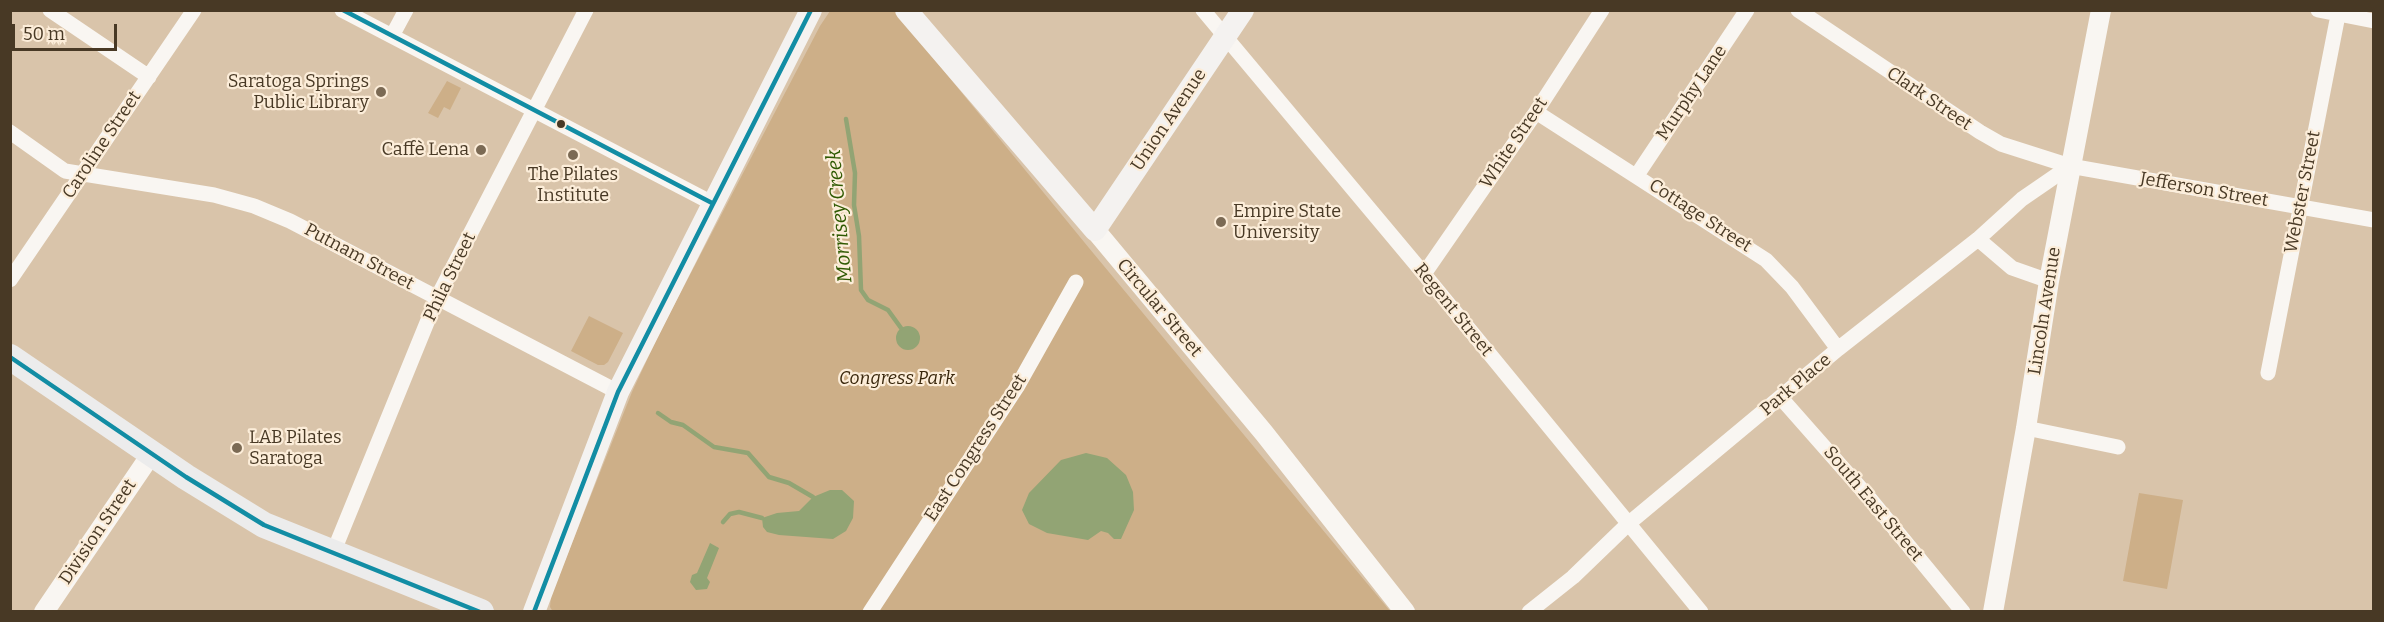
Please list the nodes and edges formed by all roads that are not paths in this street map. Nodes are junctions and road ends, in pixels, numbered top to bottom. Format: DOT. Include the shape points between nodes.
graph roads {
  1 [pos="50,10"];
  2 [pos="194,10"];
  3 [pos="342,10"];
  4 [pos="406,10"];
  5 [pos="586,10"];
  6 [pos="906,10"];
  7 [pos="1203,10"];
  8 [pos="1243,10"];
  9 [pos="1602,10"];
  10 [pos="1748,10"];
  11 [pos="1798,10"];
  12 [pos="2101,10"];
  13 [pos="2318,10"];
  14 [pos="811,11"];
  15 [pos="2339,12"];
  16 [pos="2373,21"];
  17 [pos="392,36"];
  18 [pos="1225,37"];
  19 [pos="149,77"];
  20 [pos="535,110"];
  21 [pos="1536,112"];
  22 [pos="10,132"];
  23 [pos="2070,166"];
  24 [pos="83,173"];
  25 [pos="1637,175"];
  26 [pos="712,203"];
  27 [pos="2300,207"];
  28 [pos="2373,220"];
  29 [pos="1095,230"];
  30 [pos="1978,239"];
  31 [pos="1424,274"];
  32 [pos="10,280"];
  33 [pos="2049,281"];
  34 [pos="1076,282"];
  35 [pos="437,298"];
  36 [pos="1838,350"];
  37 [pos="10,357"];
  38 [pos="2268,373"];
  39 [pos="618,392"];
  40 [pos="1781,398"];
  41 [pos="2026,428"];
  42 [pos="2118,447"];
  43 [pos="152,453"];
  44 [pos="1628,524"];
  45 [pos="333,553"];
  46 [pos="431,602"];
  47 [pos="44,612"];
  48 [pos="481,612"];
  49 [pos="534,612"];
  50 [pos="870,612"];
  51 [pos="1406,612"];
  52 [pos="1529,612"];
  53 [pos="1701,612"];
  54 [pos="1963,612"];
  55 [pos="1993,612"];
  1 -- 19 [label="street"];
  2 -- 19 [label="street, Caroline Street"];
  3 -- 17 [label="street"];
  4 -- 17 [label="street"];
  5 -- 20 [label="street, Phila Street"];
  6 -- 29 [label="main road, Circular Street"];
  7 -- 18 [label="street, Regent Street"];
  8 -- 18 [label="main road, Union Avenue"];
  9 -- 21 [label="street, White Street"];
  10 -- 25 [label="street, Murphy Lane"];
  11 -- 23 [label="street, Clark Street" via="1980,132 2001,144"];
  12 -- 23 [label="street, Lincoln Avenue"];
  13 -- 15 [label="street"];
  14 -- 26 [label="main road"];
  15 -- 16 [label="street"];
  15 -- 27 [label="street, Webster Street"];
  17 -- 20 [label="street"];
  18 -- 29 [label="main road, Union Avenue"];
  18 -- 31 [label="street, Regent Street"];
  19 -- 24 [label="street, Caroline Street"];
  20 -- 26 [label="street"];
  20 -- 35 [label="street, Phila Street"];
  21 -- 25 [label="street, Cottage Street"];
  21 -- 31 [label="street, White Street"];
  22 -- 24 [label="street, Putnam Street" via="65,171"];
  23 -- 27 [label="street, Jefferson Street"];
  23 -- 30 [label="street, Park Place" via="2022,200"];
  23 -- 33 [label="street, Lincoln Avenue"];
  24 -- 32 [label="street, Caroline Street"];
  24 -- 35 [label="street, Putnam Street" via="214,195 254,206 290,220"];
  25 -- 36 [label="street, Cottage Street" via="1766,260 1792,286"];
  26 -- 39 [label="main road"];
  27 -- 28 [label="street, Jefferson Street"];
  27 -- 38 [label="street, Webster Street"];
  29 -- 51 [label="street, Circular Street"];
  30 -- 33 [label="street" via="2013,268"];
  30 -- 36 [label="street, Park Place"];
  31 -- 44 [label="street, Regent Street"];
  33 -- 41 [label="street, Lincoln Avenue"];
  34 -- 50 [label="street, East Congress Street" via="1017,387"];
  35 -- 39 [label="street, Putnam Street"];
  35 -- 45 [label="street, Phila Street"];
  36 -- 40 [label="street, Park Place"];
  37 -- 43 [label="highway"];
  39 -- 49 [label="main road"];
  40 -- 44 [label="street, Park Place"];
  40 -- 54 [label="street, South East Street"];
  41 -- 42 [label="street"];
  41 -- 55 [label="street, Lincoln Avenue"];
  43 -- 45 [label="highway" via="264,525"];
  43 -- 47 [label="street, Division Street"];
  44 -- 52 [label="street, Park Place" via="1573,577"];
  44 -- 53 [label="street, Regent Street"];
  45 -- 46 [label="highway"];
  46 -- 48 [label="highway"];
}
